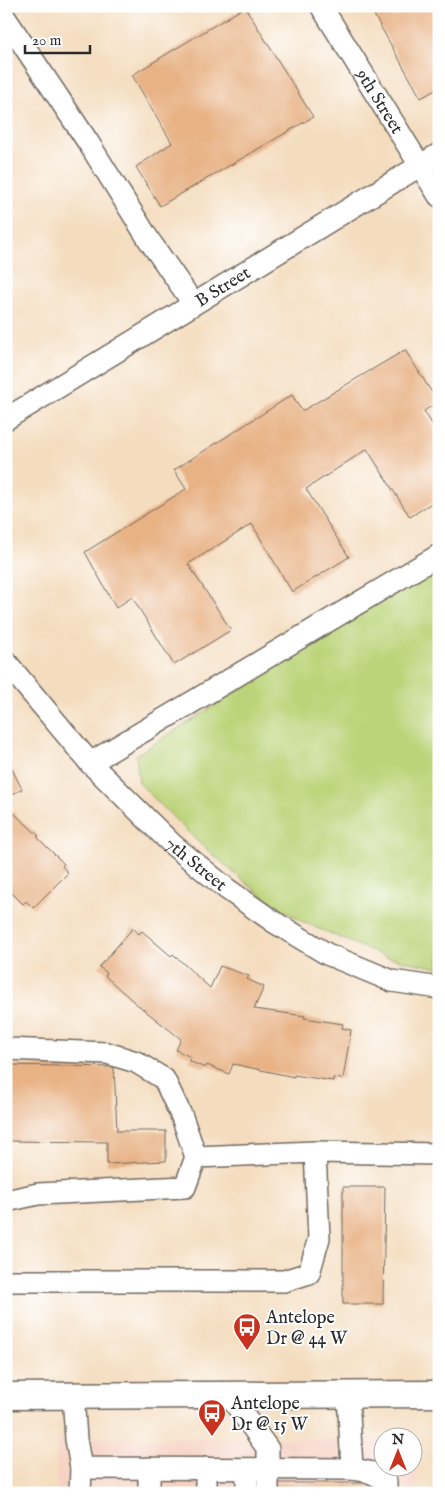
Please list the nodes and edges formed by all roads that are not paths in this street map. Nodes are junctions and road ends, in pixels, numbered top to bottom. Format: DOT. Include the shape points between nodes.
graph roads {
  1 [pos="321,6"];
  2 [pos="6,19"];
  3 [pos="439,154"];
  4 [pos="419,166"];
  5 [pos="439,196"];
  6 [pos="193,303"];
  7 [pos="6,419"];
  8 [pos="439,555"];
  9 [pos="6,662"];
  10 [pos="90,764"];
  11 [pos="439,988"];
  12 [pos="6,1049"];
  13 [pos="315,1152"];
  14 [pos="439,1154"];
  15 [pos="196,1157"];
  16 [pos="6,1201"];
  17 [pos="6,1281"];
  18 [pos="229,1394"];
  19 [pos="348,1394"];
  20 [pos="439,1394"];
  21 [pos="73,1395"];
  22 [pos="6,1396"];
  23 [pos="81,1468"];
  24 [pos="149,1468"];
  25 [pos="206,1468"];
  26 [pos="258,1469"];
  27 [pos="352,1469"];
  28 [pos="80,1493"];
  29 [pos="149,1493"];
  30 [pos="206,1493"];
  31 [pos="247,1493"];
  32 [pos="268,1493"];
  33 [pos="386,1493"];
  1 -- 4 [label="lane, 9th Street"];
  2 -- 6 [label="lane"];
  3 -- 4 [label="lane, B Street"];
  4 -- 5 [label="lane, 9th Street"];
  4 -- 6 [label="lane, B Street"];
  6 -- 7 [label="lane, B Street"];
  8 -- 10 [label="lane"];
  9 -- 10 [label="lane, 7th Street"];
  10 -- 11 [label="lane, 7th Street" via="173,846 274,922 327,954 392,981"];
  12 -- 15 [label="lane" via="107,1053 136,1062 164,1079"];
  13 -- 14 [label="lane"];
  13 -- 15 [label="lane"];
  13 -- 17 [label="lane" via="318,1238 309,1273 284,1281"];
  15 -- 16 [label="lane" via="185,1187 38,1194"];
  18 -- 19 [label="main road"];
  18 -- 21 [label="main road"];
  18 -- 26 [label="lane" via="268,1449"];
  19 -- 20 [label="main road"];
  19 -- 27 [label="lane"];
  21 -- 22 [label="main road"];
  21 -- 23 [label="lane"];
  23 -- 24 [label="lane"];
  23 -- 28 [label="lane"];
  24 -- 25 [label="lane"];
  24 -- 29 [label="lane"];
  25 -- 26 [label="lane"];
  25 -- 30 [label="lane"];
  26 -- 27 [label="lane"];
  26 -- 31 [label="lane"];
  26 -- 32 [label="lane"];
  27 -- 33 [label="lane" via="379,1475 386,1482"];
}
